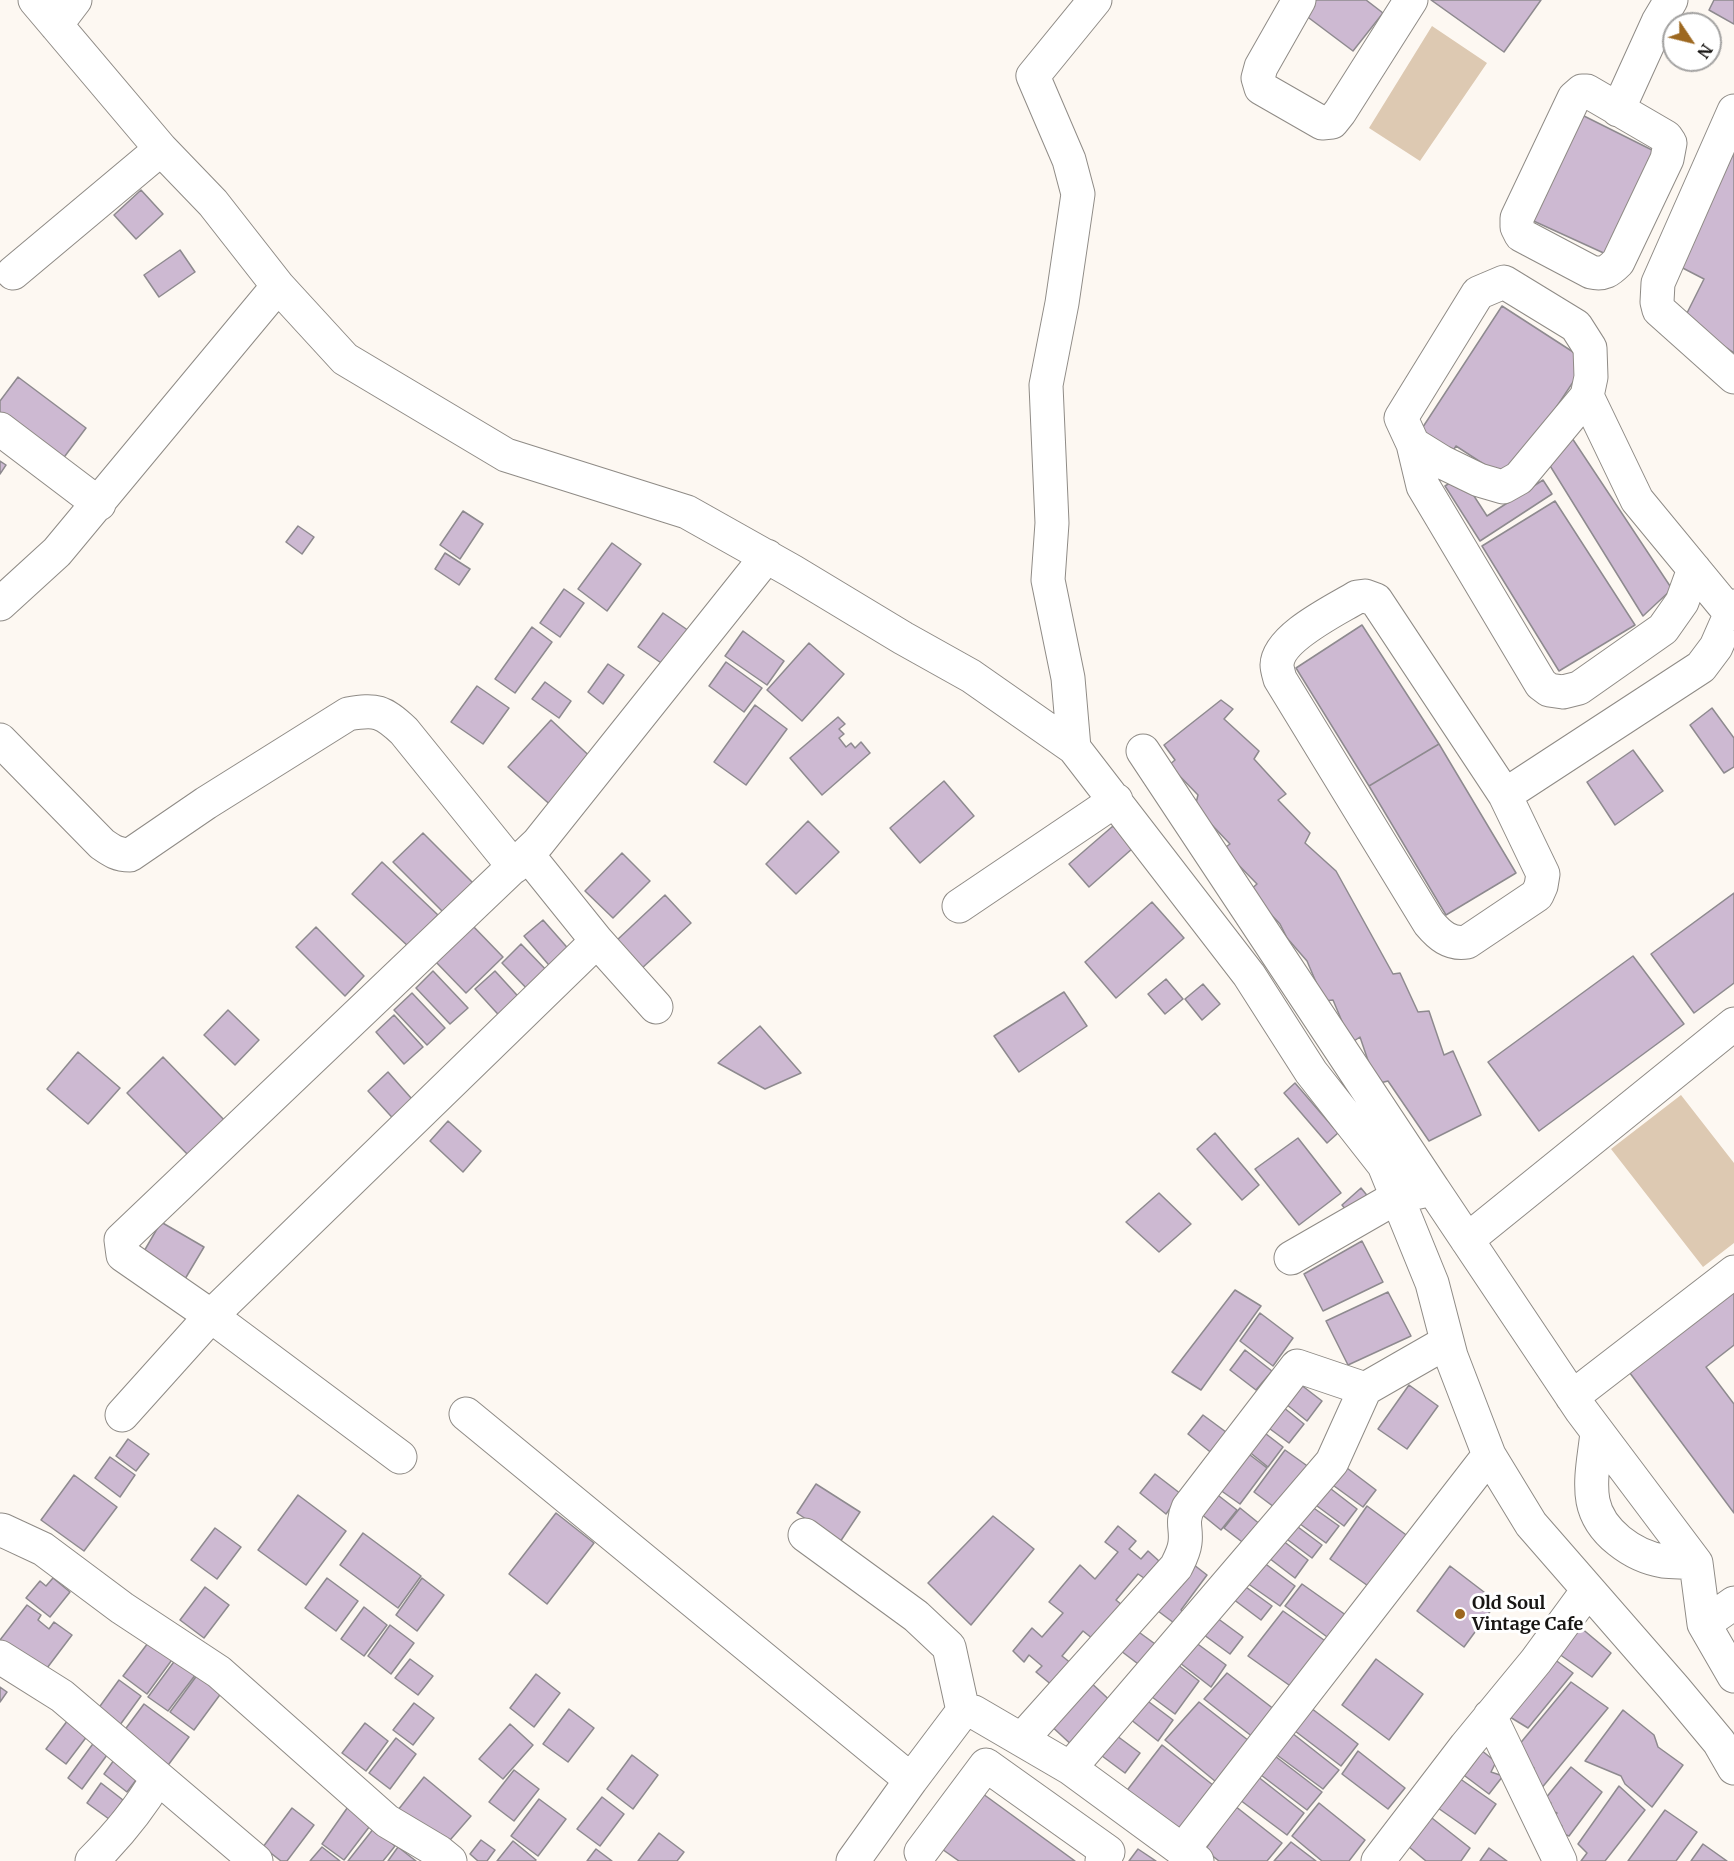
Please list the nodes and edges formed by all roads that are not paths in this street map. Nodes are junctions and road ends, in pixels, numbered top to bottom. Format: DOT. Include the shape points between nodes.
graph roads {
  1 [pos="35,0"];
  2 [pos="1095,0"];
  3 [pos="1299,0"];
  4 [pos="1411,0"];
  5 [pos="1671,0"];
  6 [pos="66,13"];
  7 [pos="1618,110"];
  8 [pos="1734,111"];
  9 [pos="161,149"];
  10 [pos="14,273"];
  11 [pos="278,286"];
  12 [pos="1734,377"];
  13 [pos="1587,396"];
  14 [pos="0,429"];
  15 [pos="1413,444"];
  16 [pos="99,504"];
  17 [pos="767,556"];
  18 [pos="1694,569"];
  19 [pos="0,604"];
  20 [pos="1732,610"];
  21 [pos="0,740"];
  22 [pos="1074,748"];
  23 [pos="1143,751"];
  24 [pos="1504,795"];
  25 [pos="1116,800"];
  26 [pos="520,861"];
  27 [pos="958,906"];
  28 [pos="597,941"];
  29 [pos="656,1006"];
  30 [pos="1734,1024"];
  31 [pos="1433,1189"];
  32 [pos="1397,1197"];
  33 [pos="1467,1240"];
  34 [pos="1292,1258"];
  35 [pos="1734,1272"];
  36 [pos="211,1316"];
  37 [pos="1447,1342"];
  38 [pos="1365,1389"];
  39 [pos="1572,1397"];
  40 [pos="466,1414"];
  41 [pos="122,1415"];
  42 [pos="1597,1432"];
  43 [pos="1489,1455"];
  44 [pos="400,1457"];
  45 [pos="0,1531"];
  46 [pos="805,1535"];
  47 [pos="1696,1563"];
  48 [pos="1588,1590"];
  49 [pos="1734,1603"];
  50 [pos="1704,1624"];
  51 [pos="0,1657"];
  52 [pos="1734,1676"];
  53 [pos="963,1711"];
  54 [pos="1490,1716"];
  55 [pos="1022,1739"];
  56 [pos="1070,1768"];
  57 [pos="1734,1768"];
  58 [pos="157,1779"];
  59 [pos="911,1780"];
  60 [pos="881,1821"];
  61 [pos="927,1856"];
  62 [pos="1190,1856"];
  63 [pos="92,1861"];
  64 [pos="256,1861"];
  65 [pos="450,1861"];
  66 [pos="854,1861"];
  67 [pos="1102,1861"];
  68 [pos="1378,1861"];
  69 [pos="1560,1861"];
  1 -- 6 [label="street"];
  2 -- 22 [label="street" via="1033,76 1069,160 1078,194 1046,385 1052,523 1048,580 1068,678"];
  3 -- 4 [label="street" via="1258,78 1261,88 1322,123 1332,122 1341,112"];
  5 -- 7 [label="street"];
  6 -- 9 [label="street"];
  7 -- 7 [label="street" via="1587,91 1576,95 1517,218 1521,235 1600,274 1618,262 1670,143"];
  8 -- 12 [label="street" via="1658,283 1657,302 1670,321"];
  9 -- 10 [label="street"];
  9 -- 11 [label="street" via="213,203"];
  11 -- 16 [label="street"];
  11 -- 17 [label="street" via="345,359 506,455 687,512"];
  13 -- 15 [label="street" via="1519,478 1503,487 1479,480"];
  13 -- 15 [label="street" via="1590,348 1576,326 1504,282 1478,293 1401,418"];
  13 -- 18 [label="street" via="1637,500"];
  14 -- 16 [label="street"];
  15 -- 18 [label="street" via="1423,486 1541,684 1549,690 1579,688 1663,629 1682,602"];
  16 -- 19 [label="street" via="57,552"];
  17 -- 22 [label="street" via="971,676"];
  17 -- 26 [label="street"];
  18 -- 20 [label="street"];
  20 -- 24 [label="street" via="1716,647 1701,667"];
  21 -- 26 [label="street" via="102,844 120,855 130,855 348,714 369,711 389,717 404,731"];
  22 -- 25 [label="street"];
  23 -- 31 [label="street"];
  24 -- 24 [label="street" via="1543,873 1541,886 1537,895 1467,942 1457,944 1437,933 1429,923 1280,679 1277,664 1283,651 1298,634 1357,597 1376,600"];
  25 -- 27 [label="street"];
  25 -- 32 [label="street" via="1249,975 1311,1072 1384,1165"];
  26 -- 28 [label="street"];
  26 -- 36 [label="street" via="121,1240 123,1255"];
  28 -- 29 [label="street"];
  28 -- 36 [label="street"];
  30 -- 33 [label="street"];
  31 -- 32 [label="street"];
  31 -- 33 [label="street"];
  32 -- 34 [label="street"];
  32 -- 37 [label="street" via="1431,1283"];
  33 -- 39 [label="street"];
  35 -- 39 [label="street"];
  36 -- 41 [label="street"];
  36 -- 44 [label="street"];
  37 -- 38 [label="street"];
  37 -- 43 [label="street"];
  38 -- 55 [label="street" via="1297,1366 1188,1508 1183,1520 1186,1542 1176,1567"];
  38 -- 56 [label="street" via="1332,1462"];
  39 -- 42 [label="street"];
  40 -- 59 [label="street"];
  42 -- 47 [label="street"];
  42 -- 47 [label="street" via="1593,1501 1608,1532 1628,1546 1661,1560"];
  43 -- 48 [label="street" via="1531,1524"];
  43 -- 62 [label="street"];
  45 -- 65 [label="street" via="43,1549 122,1608 219,1672 387,1821"];
  46 -- 53 [label="street" via="916,1616 949,1647"];
  47 -- 50 [label="street"];
  48 -- 54 [label="street"];
  48 -- 57 [label="street" via="1719,1742"];
  49 -- 50 [label="street"];
  50 -- 52 [label="street"];
  51 -- 58 [label="street" via="63,1696"];
  53 -- 55 [label="street" via="974,1712"];
  53 -- 59 [label="street"];
  54 -- 68 [label="street"];
  54 -- 69 [label="street"];
  55 -- 56 [label="street"];
  56 -- 62 [label="street"];
  58 -- 63 [label="street" via="142,1806"];
  58 -- 64 [label="street"];
  59 -- 60 [label="street"];
  60 -- 61 [label="street"];
  60 -- 66 [label="street"];
  61 -- 67 [label="street" via="986,1765 1108,1852"];
}
